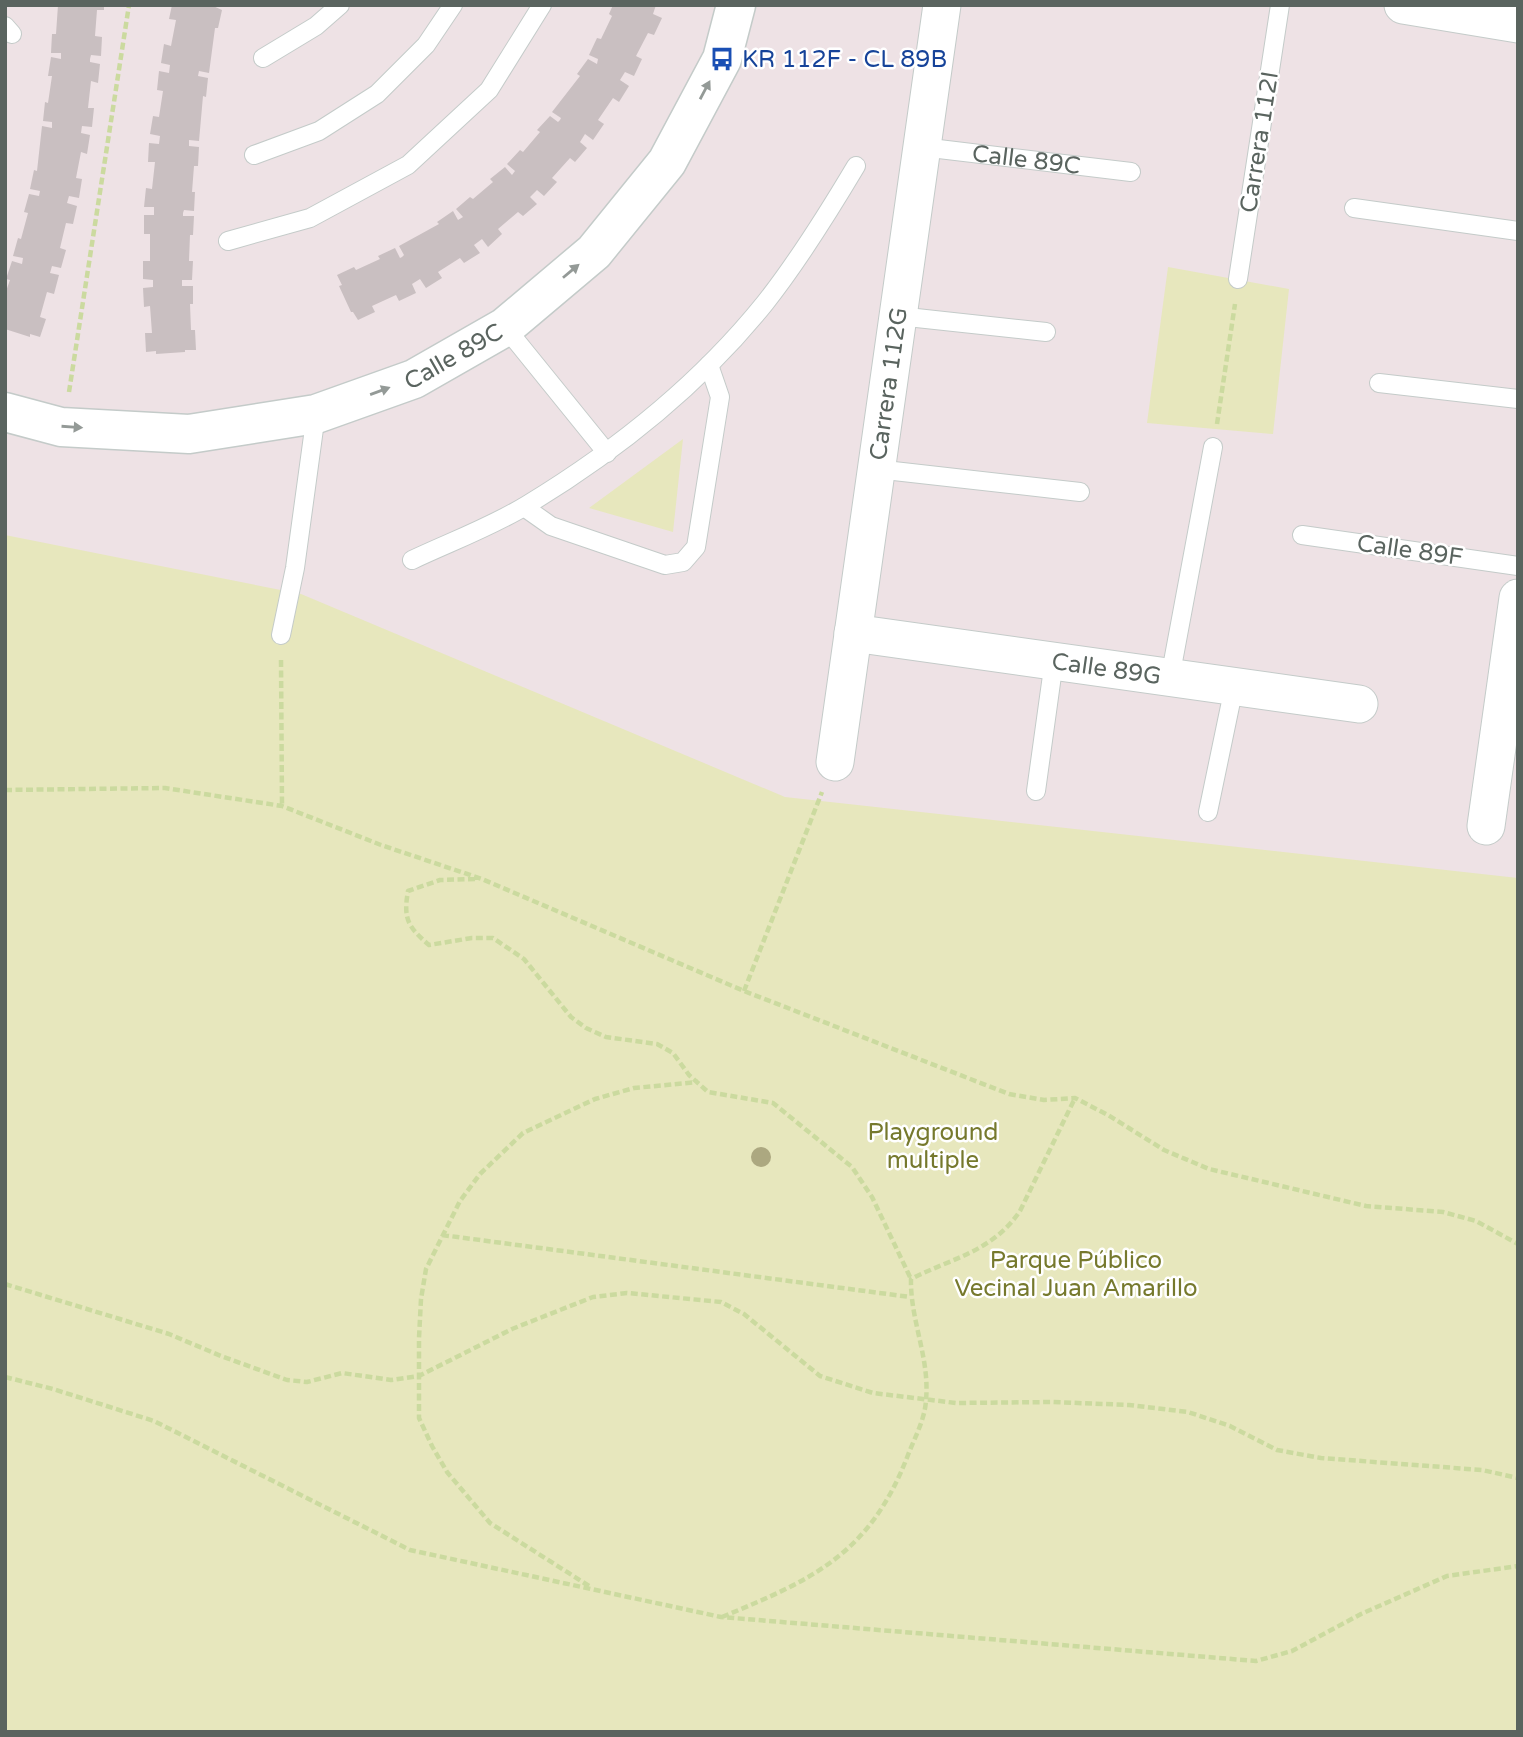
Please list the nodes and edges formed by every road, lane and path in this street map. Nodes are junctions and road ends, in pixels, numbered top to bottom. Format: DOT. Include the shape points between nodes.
graph roads {
  1 [pos="129,5"];
  2 [pos="340,5"];
  3 [pos="453,5"];
  4 [pos="542,5"];
  5 [pos="736,5"];
  6 [pos="942,5"];
  7 [pos="1280,5"];
  8 [pos="1403,5"];
  9 [pos="1518,24"];
  10 [pos="263,58"];
  11 [pos="922,147"];
  12 [pos="254,155"];
  13 [pos="856,166"];
  14 [pos="1131,172"];
  15 [pos="1354,208"];
  16 [pos="1518,231"];
  17 [pos="228,241"];
  18 [pos="1238,279"];
  19 [pos="898,316"];
  20 [pos="505,327"];
  21 [pos="1046,332"];
  22 [pos="709,365"];
  23 [pos="1379,383"];
  24 [pos="1518,399"];
  25 [pos="5,412"];
  26 [pos="316,414"];
  27 [pos="61,427"];
  28 [pos="1213,447"];
  29 [pos="607,453"];
  30 [pos="876,469"];
  31 [pos="1080,492"];
  32 [pos="524,507"];
  33 [pos="1303,535"];
  34 [pos="412,561"];
  35 [pos="1518,566"];
  36 [pos="1518,598"];
  37 [pos="853,633"];
  38 [pos="281,635"];
  39 [pos="1054,661"];
  40 [pos="1170,678"];
  41 [pos="1234,687"];
  42 [pos="1359,705"];
  43 [pos="1508,726"];
  44 [pos="835,762"];
  45 [pos="5,790"];
  46 [pos="1036,791"];
  47 [pos="282,806"];
  48 [pos="1208,812"];
  49 [pos="1486,826"];
  50 [pos="482,879"];
  51 [pos="744,991"];
  52 [pos="698,1082"];
  53 [pos="1075,1098"];
  54 [pos="442,1236"];
  55 [pos="1518,1244"];
  56 [pos="911,1279"];
  57 [pos="5,1284"];
  58 [pos="910,1297"];
  59 [pos="419,1376"];
  60 [pos="5,1377"];
  61 [pos="926,1400"];
  62 [pos="1518,1478"];
  63 [pos="1518,1566"];
  64 [pos="592,1588"];
  65 [pos="721,1617"];
  1 -- 27 [label="path"];
  2 -- 10 [label="lane" via="316,26"];
  3 -- 12 [label="lane" via="426,45 377,94 319,131"];
  4 -- 17 [label="lane" via="489,89 408,165 310,218"];
  20 -- 5 [label="street, Calle 89C, one-way" via="594,252 667,162 722,59"];
  6 -- 11 [label="street, Carrera 112G"];
  7 -- 18 [label="lane, Carrera 112I"];
  8 -- 9 [label="street"];
  11 -- 14 [label="lane, Calle 89C"];
  11 -- 19 [label="street, Carrera 112G"];
  13 -- 22 [label="lane" via="797,259"];
  15 -- 16 [label="lane"];
  18 -- 28 [label="path"];
  19 -- 21 [label="lane"];
  19 -- 30 [label="street, Carrera 112G"];
  26 -- 20 [label="street, Calle 89C, one-way" via="414,379"];
  20 -- 29 [label="lane"];
  22 -- 29 [label="lane"];
  22 -- 32 [label="lane" via="720,397 696,547 683,562 665,565 551,526"];
  23 -- 24 [label="lane"];
  25 -- 27 [label="street, Calle 89C"];
  27 -- 26 [label="street, Calle 89C, one-way" via="189,434"];
  26 -- 38 [label="lane"];
  28 -- 40 [label="lane"];
  29 -- 32 [label="lane"];
  30 -- 31 [label="lane"];
  30 -- 37 [label="street, Carrera 112G"];
  32 -- 34 [label="lane"];
  33 -- 35 [label="lane, Calle 89F"];
  36 -- 43 [label="street"];
  37 -- 39 [label="street, Calle 89G"];
  37 -- 44 [label="street, Carrera 112G"];
  38 -- 47 [label="path"];
  39 -- 40 [label="street, Calle 89G"];
  39 -- 46 [label="lane"];
  40 -- 41 [label="street, Calle 89G"];
  41 -- 42 [label="street, Calle 89G"];
  41 -- 48 [label="lane"];
  43 -- 49 [label="street"];
  44 -- 51 [label="path"];
  45 -- 47 [label="path" via="165,788"];
  47 -- 50 [label="path"];
  50 -- 51 [label="path"];
  50 -- 52 [label="path" via="440,880 408,891 407,920 429,944 493,938 524,959 570,1017 606,1037 657,1044 673,1053"];
  51 -- 53 [label="path" via="1009,1094 1044,1100"];
  52 -- 54 [label="path" via="634,1088 595,1099 523,1133 480,1174"];
  52 -- 56 [label="path" via="708,1092 773,1103 852,1167 872,1197"];
  53 -- 55 [label="path" via="1164,1150 1209,1169 1366,1206 1476,1220"];
  53 -- 56 [label="path" via="1008,1228 983,1247"];
  54 -- 58 [label="path"];
  54 -- 59 [label="path" via="426,1269 421,1299"];
  56 -- 58 [label="path"];
  57 -- 59 [label="path" via="169,1334 287,1380 307,1382 342,1373 391,1380"];
  58 -- 61 [label="path" via="924,1352"];
  59 -- 61 [label="path" via="559,1309 593,1297 627,1293 721,1302 744,1314 820,1376 873,1393"];
  59 -- 64 [label="path" via="419,1418 447,1472 468,1499 490,1523"];
  60 -- 64 [label="path" via="154,1421 410,1550"];
  61 -- 62 [label="path" via="1117,1404 1188,1412 1230,1426 1277,1450 1321,1458 1482,1470"];
  61 -- 65 [label="path" via="923,1418 885,1503 846,1552 790,1588"];
  63 -- 65 [label="path" via="1447,1576 1292,1651 1256,1661"];
  64 -- 65 [label="path"];
}
